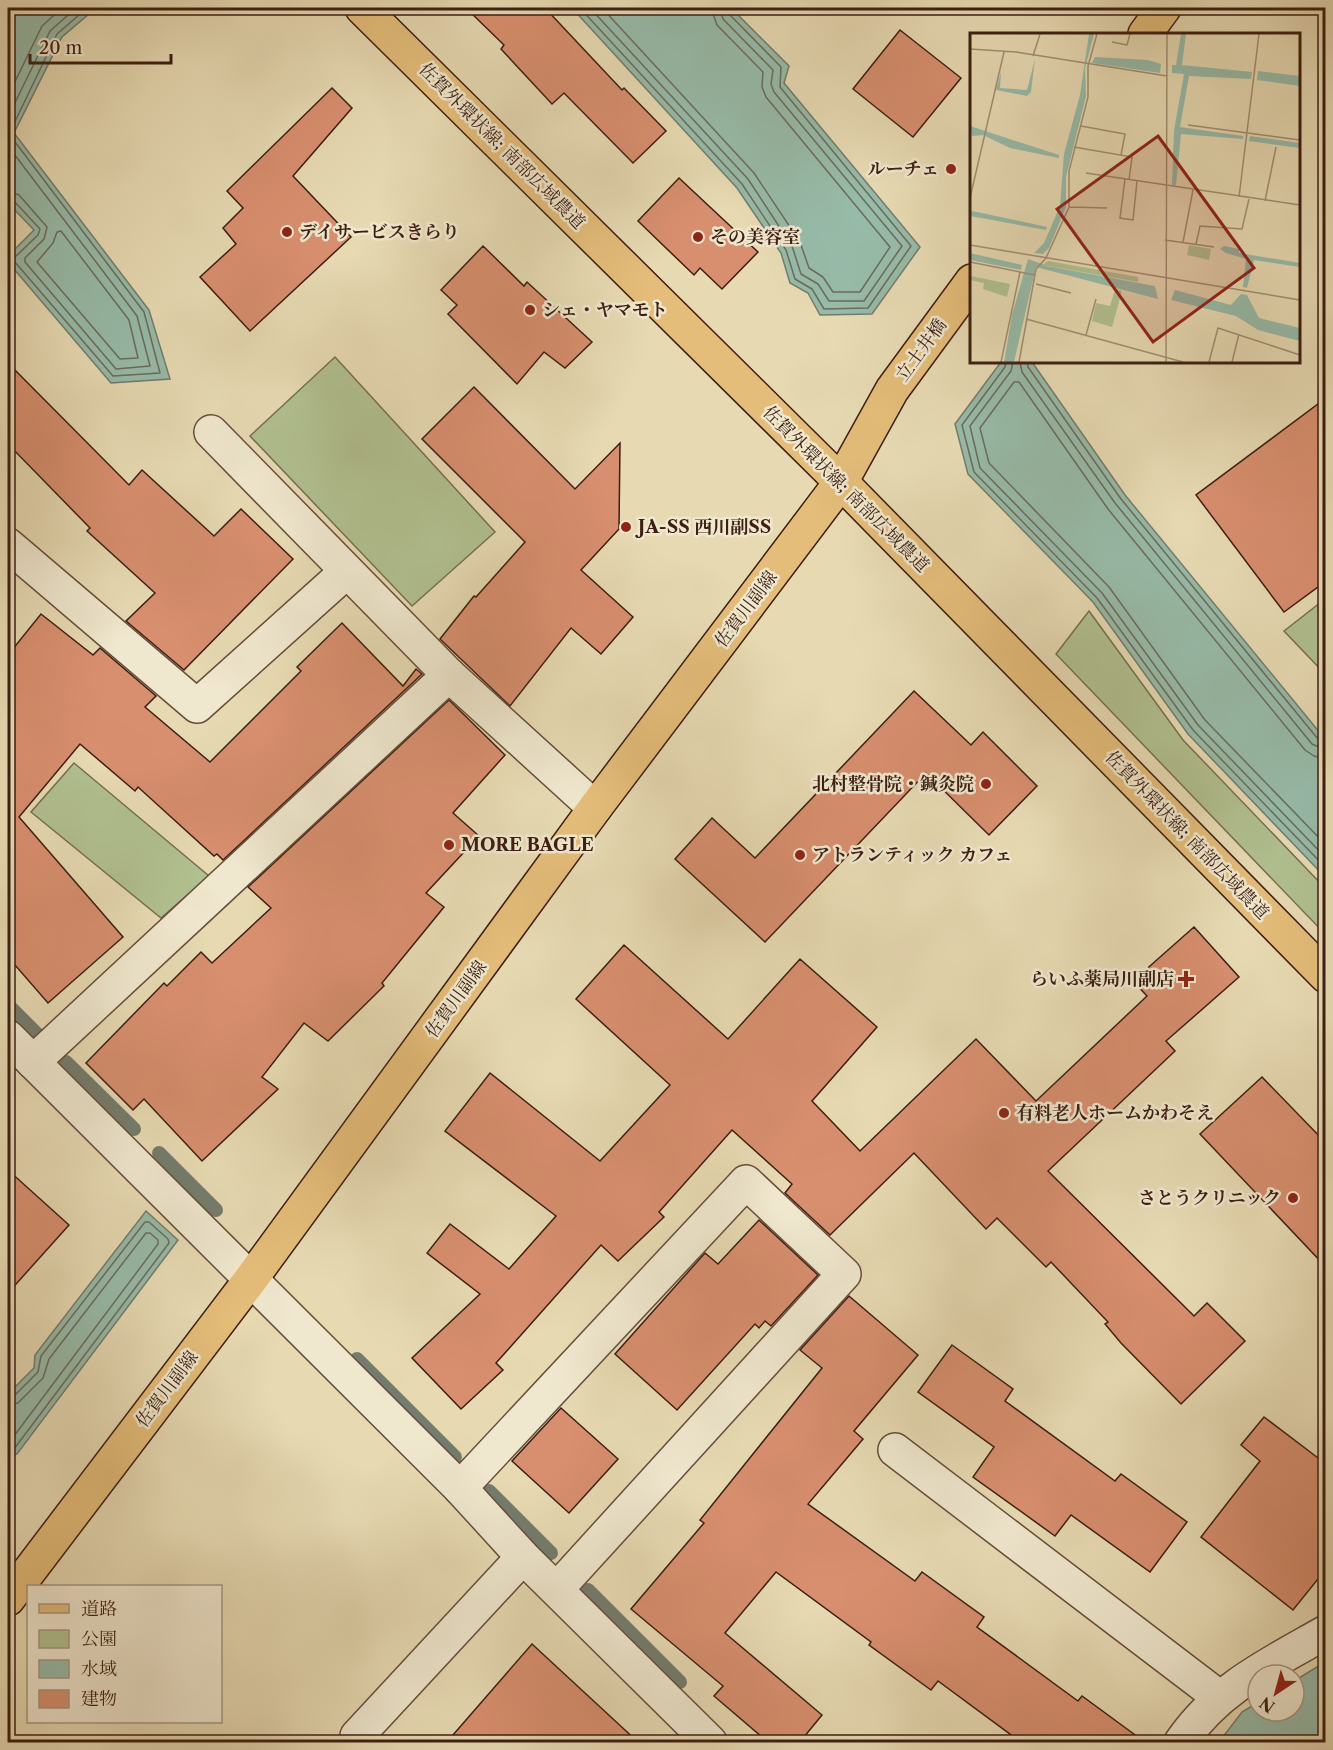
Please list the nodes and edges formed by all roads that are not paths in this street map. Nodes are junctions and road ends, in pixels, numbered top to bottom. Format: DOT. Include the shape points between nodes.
graph roads {
  1 [pos="362,8"];
  2 [pos="1164,8"];
  3 [pos="1146,33"];
  4 [pos="970,282"];
  5 [pos="892,390"];
  6 [pos="211,432"];
  7 [pos="841,482"];
  8 [pos="8,545"];
  9 [pos="346,572"];
  10 [pos="449,675"];
  11 [pos="595,808"];
  12 [pos="1326,975"];
  13 [pos="8,1038"];
  14 [pos="33,1062"];
  15 [pos="251,1279"];
  16 [pos="895,1450"];
  17 [pos="460,1488"];
  18 [pos="524,1557"];
  19 [pos="557,1589"];
  20 [pos="8,1599"];
  21 [pos="1326,1632"];
  22 [pos="1219,1697"];
  23 [pos="364,1743"];
  24 [pos="710,1743"];
  25 [pos="1181,1743"];
  1 -- 7 [label="main road, 佐賀外環状線; 南部広域農道"];
  2 -- 3 [label="main road"];
  4 -- 5 [label="main road, 立土井橋"];
  5 -- 7 [label="main road, 佐賀川副線"];
  6 -- 9 [label="street"];
  7 -- 11 [label="main road, 佐賀川副線"];
  7 -- 12 [label="main road, 佐賀外環状線; 南部広域農道"];
  8 -- 9 [label="street" via="197,706"];
  9 -- 10 [label="street"];
  10 -- 11 [label="street"];
  10 -- 14 [label="street"];
  11 -- 15 [label="main road, 佐賀川副線"];
  13 -- 14 [label="street"];
  14 -- 15 [label="street"];
  15 -- 17 [label="street"];
  15 -- 20 [label="main road, 佐賀川副線"];
  16 -- 22 [label="street"];
  17 -- 18 [label="street"];
  17 -- 19 [label="street" via="746,1182 844,1274"];
  18 -- 19 [label="street"];
  18 -- 23 [label="street" via="357,1736"];
  19 -- 24 [label="street"];
  21 -- 22 [label="street" via="1246,1677"];
  22 -- 25 [label="street"];
}
